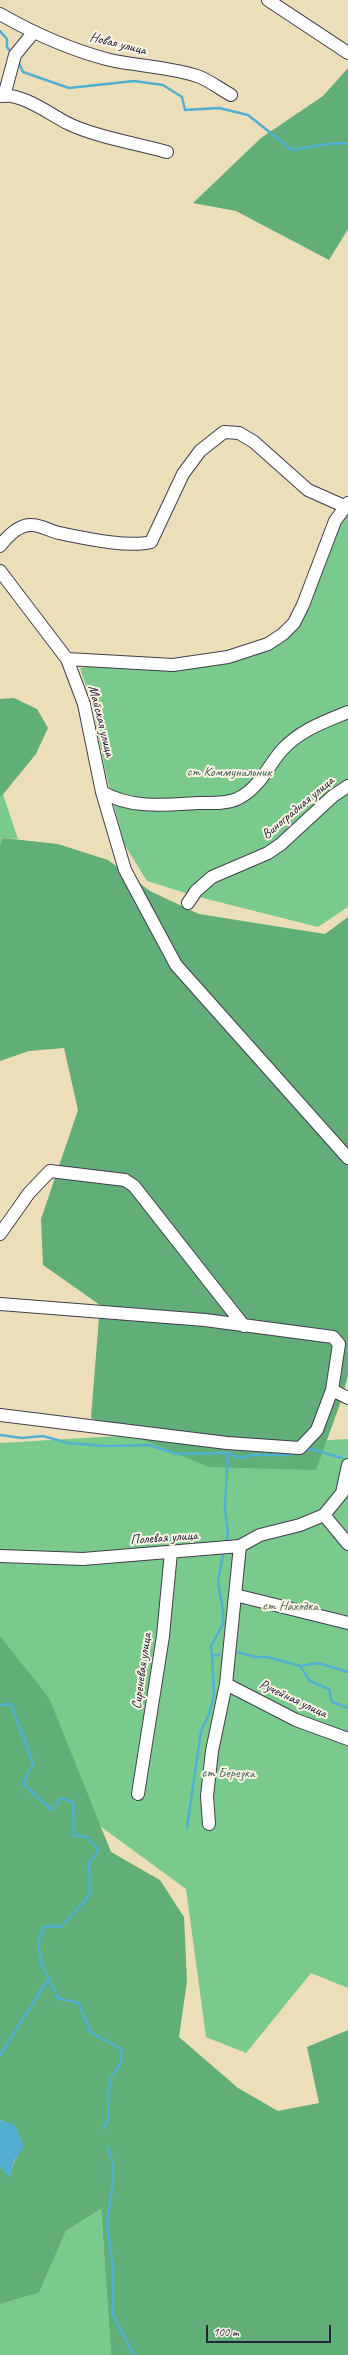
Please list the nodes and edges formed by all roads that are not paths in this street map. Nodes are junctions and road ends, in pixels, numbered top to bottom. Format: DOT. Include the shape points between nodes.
graph roads {
  1 [pos="268,0"];
  2 [pos="0,14"];
  3 [pos="33,33"];
  4 [pos="348,54"];
  5 [pos="231,95"];
  6 [pos="2,96"];
  7 [pos="167,152"];
  8 [pos="346,504"];
  9 [pos="0,546"];
  10 [pos="0,571"];
  11 [pos="67,659"];
  12 [pos="348,712"];
  13 [pos="348,786"];
  14 [pos="102,792"];
  15 [pos="188,903"];
  16 [pos="348,1158"];
  17 [pos="0,1234"];
  18 [pos="0,1304"];
  19 [pos="244,1326"];
  20 [pos="332,1390"];
  21 [pos="348,1398"];
  22 [pos="0,1415"];
  23 [pos="348,1465"];
  24 [pos="345,1493"];
  25 [pos="324,1514"];
  26 [pos="348,1544"];
  27 [pos="236,1546"];
  28 [pos="171,1552"];
  29 [pos="0,1556"];
  30 [pos="235,1595"];
  31 [pos="348,1623"];
  32 [pos="226,1684"];
  33 [pos="348,1739"];
  34 [pos="138,1794"];
  35 [pos="209,1824"];
  1 -- 4 [label="street"];
  2 -- 3 [label="street, Новая улица"];
  3 -- 5 [label="street, Новая улица" via="108,59 199,76"];
  3 -- 6 [label="street" via="15,55"];
  6 -- 7 [label="street" via="23,100 69,124"];
  8 -- 9 [label="street" via="308,490 254,442 239,433 224,432 200,451 183,474 151,542 141,545 107,541 32,525 20,527"];
  8 -- 11 [label="street" via="335,521 294,623 268,644 228,657 173,665"];
  10 -- 11 [label="street, Майская улица"];
  11 -- 14 [label="street, Майская улица" via="84,704"];
  12 -- 14 [label="street" via="314,726 298,736 282,750 259,782 237,799 219,803 154,805 113,798"];
  13 -- 15 [label="street, Виноградная улица" via="333,796 281,844 268,853 212,877 196,891"];
  14 -- 16 [label="street, Майская улица" via="125,870 176,965"];
  17 -- 19 [label="street" via="29,1193 50,1171 125,1180 134,1186"];
  18 -- 19 [label="street" via="205,1320"];
  19 -- 20 [label="street" via="333,1337 339,1344"];
  20 -- 21 [label="street"];
  20 -- 22 [label="street" via="317,1430 300,1448 227,1443"];
  23 -- 24 [label="street"];
  24 -- 25 [label="street"];
  25 -- 26 [label="street"];
  25 -- 27 [label="street, Полевая улица" via="300,1525 260,1536"];
  27 -- 28 [label="street, Полевая улица"];
  27 -- 30 [label="street"];
  28 -- 29 [label="street, Полевая улица" via="83,1559"];
  28 -- 34 [label="street, Сиреневая улица" via="163,1636"];
  30 -- 31 [label="street"];
  30 -- 32 [label="street"];
  32 -- 33 [label="street, Ручейная улица" via="296,1720"];
  32 -- 35 [label="street" via="212,1751 208,1796"];
}
